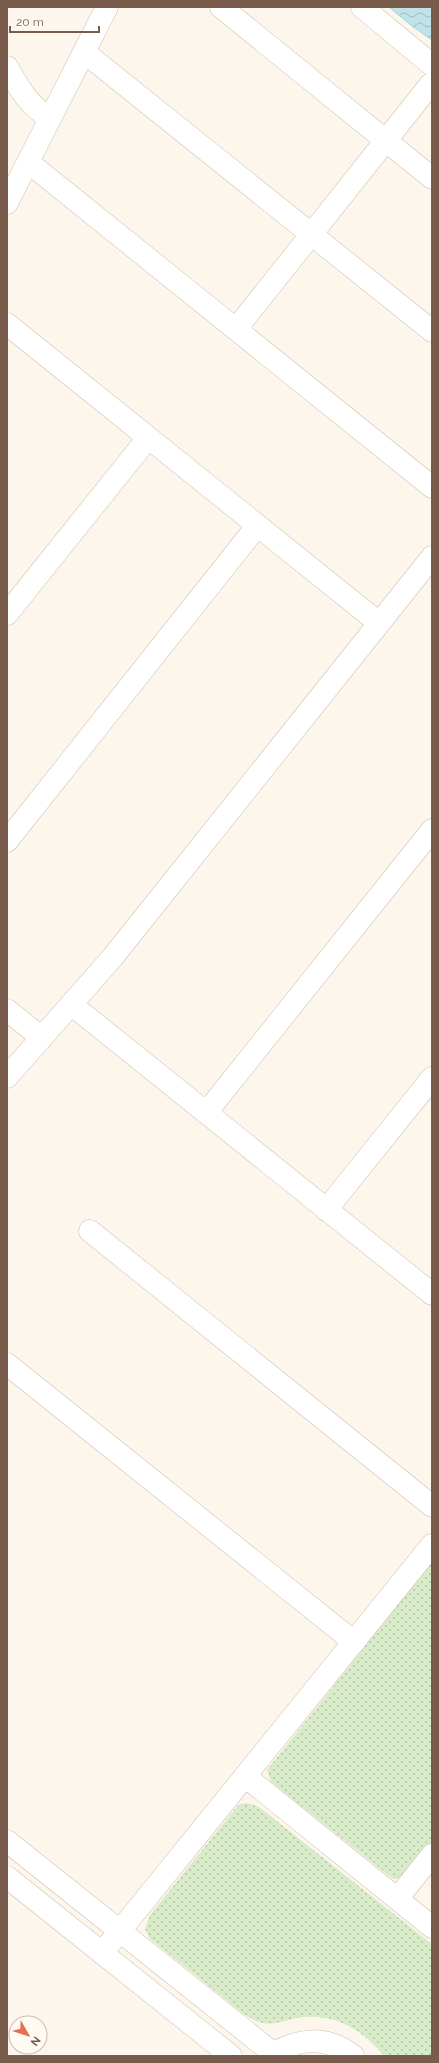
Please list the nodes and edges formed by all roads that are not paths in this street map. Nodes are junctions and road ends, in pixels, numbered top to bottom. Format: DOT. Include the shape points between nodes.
graph roads {
  1 [pos="107,7"];
  2 [pos="221,7"];
  3 [pos="362,7"];
  4 [pos="84,52"];
  5 [pos="7,67"];
  6 [pos="431,75"];
  7 [pos="50,118"];
  8 [pos="386,140"];
  9 [pos="28,162"];
  10 [pos="432,178"];
  11 [pos="7,203"];
  12 [pos="311,234"];
  13 [pos="7,324"];
  14 [pos="236,329"];
  15 [pos="432,331"];
  16 [pos="148,438"];
  17 [pos="432,486"];
  18 [pos="257,526"];
  19 [pos="432,557"];
  20 [pos="11,602"];
  21 [pos="379,623"];
  22 [pos="432,830"];
  23 [pos="7,842"];
  24 [pos="72,1005"];
  25 [pos="7,1010"];
  26 [pos="42,1038"];
  27 [pos="7,1077"];
  28 [pos="432,1078"];
  29 [pos="206,1113"];
  30 [pos="326,1210"];
  31 [pos="90,1231"];
  32 [pos="432,1294"];
  33 [pos="7,1364"];
  34 [pos="432,1506"];
  35 [pos="432,1545"];
  36 [pos="354,1642"];
  37 [pos="245,1776"];
  38 [pos="7,1841"];
  39 [pos="432,1855"];
  40 [pos="7,1877"];
  41 [pos="396,1899"];
  42 [pos="432,1928"];
  43 [pos="120,1931"];
  44 [pos="102,1954"];
  45 [pos="272,2055"];
  46 [pos="231,2056"];
  47 [pos="353,2056"];
  1 -- 4 [label="street"];
  2 -- 8 [label="street"];
  3 -- 6 [label="street"];
  4 -- 7 [label="street"];
  4 -- 12 [label="street"];
  5 -- 7 [label="street" via="25,98"];
  6 -- 8 [label="street"];
  7 -- 9 [label="street"];
  8 -- 10 [label="street"];
  8 -- 12 [label="street"];
  9 -- 11 [label="street"];
  9 -- 14 [label="street"];
  12 -- 14 [label="street"];
  12 -- 15 [label="street"];
  13 -- 16 [label="street"];
  14 -- 17 [label="street"];
  16 -- 18 [label="street"];
  16 -- 20 [label="street"];
  18 -- 21 [label="street"];
  18 -- 23 [label="street"];
  19 -- 21 [label="street"];
  21 -- 24 [label="street"];
  22 -- 29 [label="street"];
  24 -- 26 [label="street"];
  24 -- 29 [label="street"];
  25 -- 26 [label="street"];
  26 -- 27 [label="street"];
  28 -- 30 [label="street"];
  29 -- 30 [label="street"];
  30 -- 32 [label="street"];
  31 -- 34 [label="street"];
  33 -- 36 [label="street"];
  35 -- 36 [label="street"];
  36 -- 37 [label="street"];
  37 -- 41 [label="street"];
  37 -- 43 [label="street"];
  38 -- 43 [label="street"];
  39 -- 41 [label="street"];
  40 -- 44 [label="street"];
  41 -- 42 [label="street"];
  43 -- 44 [label="street"];
  43 -- 45 [label="street"];
  44 -- 46 [label="street"];
  45 -- 47 [label="street" via="295,2043 309,2040 336,2046"];
}
